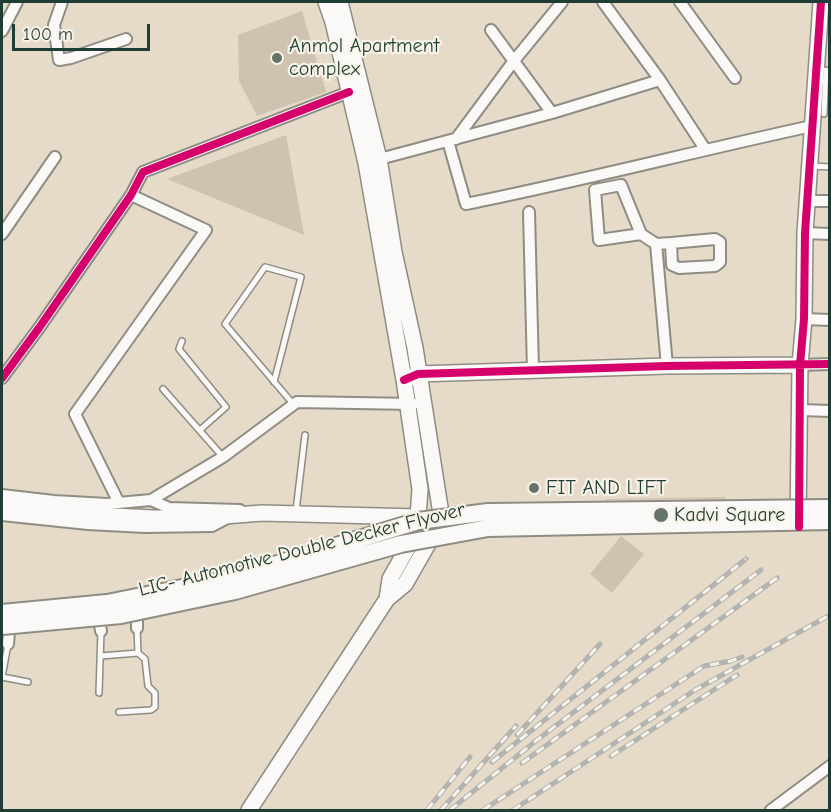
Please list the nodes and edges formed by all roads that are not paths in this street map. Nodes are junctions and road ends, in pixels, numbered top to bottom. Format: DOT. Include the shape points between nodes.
graph roads {
  1 [pos="17,2"];
  2 [pos="62,2"];
  3 [pos="326,2"];
  4 [pos="340,2"];
  5 [pos="562,2"];
  6 [pos="603,2"];
  7 [pos="680,2"];
  8 [pos="821,2"];
  9 [pos="491,30"];
  10 [pos="2,31"];
  11 [pos="126,39"];
  12 [pos="513,62"];
  13 [pos="826,70"];
  14 [pos="735,78"];
  15 [pos="660,80"];
  16 [pos="349,92"];
  17 [pos="552,113"];
  18 [pos="819,117"];
  19 [pos="452,140"];
  20 [pos="705,149"];
  21 [pos="55,157"];
  22 [pos="372,161"];
  23 [pos="809,166"];
  24 [pos="830,167"];
  25 [pos="131,195"];
  26 [pos="807,201"];
  27 [pos="830,201"];
  28 [pos="529,212"];
  29 [pos="805,233"];
  30 [pos="2,234"];
  31 [pos="641,234"];
  32 [pos="830,234"];
  33 [pos="671,243"];
  34 [pos="656,244"];
  35 [pos="804,319"];
  36 [pos="830,320"];
  37 [pos="182,341"];
  38 [pos="830,364"];
  39 [pos="800,365"];
  40 [pos="667,366"];
  41 [pos="533,370"];
  42 [pos="411,377"];
  43 [pos="2,378"];
  44 [pos="274,382"];
  45 [pos="163,389"];
  46 [pos="423,404"];
  47 [pos="294,405"];
  48 [pos="407,405"];
  49 [pos="800,410"];
  50 [pos="830,411"];
  51 [pos="200,430"];
  52 [pos="305,435"];
  53 [pos="223,457"];
  54 [pos="2,495"];
  55 [pos="151,500"];
  56 [pos="119,503"];
  57 [pos="798,505"];
  58 [pos="2,506"];
  59 [pos="830,506"];
  60 [pos="296,513"];
  61 [pos="251,514"];
  62 [pos="441,514"];
  63 [pos="2,515"];
  64 [pos="230,516"];
  65 [pos="418,517"];
  66 [pos="830,522"];
  67 [pos="830,527"];
  68 [pos="799,528"];
  69 [pos="429,542"];
  70 [pos="408,547"];
  71 [pos="387,599"];
  72 [pos="2,611"];
  73 [pos="137,624"];
  74 [pos="101,628"];
  75 [pos="5,634"];
  76 [pos="138,653"];
  77 [pos="100,656"];
  78 [pos="2,677"];
  79 [pos="28,682"];
  80 [pos="99,693"];
  81 [pos="119,712"];
  82 [pos="830,766"];
  83 [pos="249,810"];
  84 [pos="771,810"];
  1 -- 10 [label="street"];
  2 -- 11 [label="street" via="54,25 59,60"];
  3 -- 16 [label="main road"];
  4 -- 22 [label="main road"];
  5 -- 12 [label="street"];
  6 -- 15 [label="street"];
  7 -- 14 [label="street"];
  8 -- 18 [label="main road"];
  9 -- 12 [label="street"];
  12 -- 17 [label="street"];
  12 -- 19 [label="street"];
  13 -- 18 [label="lane"];
  15 -- 17 [label="street"];
  15 -- 20 [label="street"];
  16 -- 22 [label="main road"];
  16 -- 25 [label="street" via="143,172"];
  17 -- 19 [label="street"];
  18 -- 20 [label="street"];
  18 -- 23 [label="main road"];
  19 -- 20 [label="street" via="466,204"];
  19 -- 22 [label="street"];
  21 -- 30 [label="street"];
  22 -- 42 [label="main road"];
  23 -- 24 [label="lane"];
  23 -- 26 [label="main road"];
  25 -- 43 [label="street"];
  25 -- 56 [label="street" via="206,230 75,414"];
  26 -- 27 [label="street"];
  26 -- 29 [label="main road"];
  28 -- 41 [label="street"];
  29 -- 32 [label="street"];
  29 -- 35 [label="main road"];
  31 -- 31 [label="street" via="599,240 595,190 621,185"];
  31 -- 34 [label="street"];
  33 -- 33 [label="street" via="675,267 715,266 720,262 720,242 715,239"];
  33 -- 34 [label="street"];
  34 -- 40 [label="street"];
  35 -- 36 [label="street"];
  35 -- 39 [label="main road"];
  37 -- 51 [label="lane" via="179,349 226,407"];
  38 -- 39 [label="street"];
  39 -- 40 [label="main road"];
  39 -- 49 [label="main road"];
  40 -- 41 [label="main road"];
  41 -- 42 [label="main road"];
  42 -- 46 [label="main road"];
  42 -- 48 [label="main road"];
  44 -- 44 [label="lane" via="225,324 265,267 301,277"];
  44 -- 47 [label="lane"];
  45 -- 51 [label="lane"];
  46 -- 48 [label="street"];
  46 -- 62 [label="main road"];
  47 -- 48 [label="street"];
  47 -- 53 [label="street"];
  48 -- 65 [label="main road" via="420,489"];
  49 -- 50 [label="street"];
  49 -- 57 [label="main road"];
  51 -- 53 [label="lane"];
  52 -- 60 [label="lane"];
  53 -- 55 [label="street"];
  54 -- 56 [label="street"];
  55 -- 56 [label="street"];
  55 -- 61 [label="street" via="169,508 236,508"];
  57 -- 59 [label="main road"];
  57 -- 62 [label="main road" via="489,507"];
  57 -- 68 [label="main road"];
  58 -- 64 [label="main road" via="153,518"];
  59 -- 72 [label="main road, LIC- Automotive Double Decker Flyover, bridge" via="488,512 418,521 232,578 107,603"];
  60 -- 61 [label="main road"];
  60 -- 65 [label="main road"];
  61 -- 64 [label="main road"];
  62 -- 65 [label="main road"];
  62 -- 69 [label="main road"];
  63 -- 64 [label="street" via="145,527 212,526"];
  65 -- 70 [label="main road"];
  65 -- 72 [label="main road" via="231,573 105,599"];
  66 -- 75 [label="main road, LIC- Automotive Double Decker Flyover, bridge" via="488,528 401,544 235,591"];
  67 -- 68 [label="main road"];
  68 -- 69 [label="main road" via="489,532"];
  69 -- 70 [label="main road"];
  69 -- 71 [label="main road" via="405,584"];
  70 -- 71 [label="main road" via="390,579"];
  70 -- 73 [label="main road"];
  71 -- 83 [label="main road"];
  73 -- 74 [label="main road"];
  73 -- 76 [label="lane"];
  74 -- 75 [label="main road"];
  74 -- 77 [label="lane"];
  75 -- 78 [label="lane"];
  76 -- 77 [label="lane"];
  76 -- 81 [label="lane" via="145,659 155,706 151,710"];
  77 -- 80 [label="lane"];
  78 -- 79 [label="lane"];
  82 -- 84 [label="street"];
}
